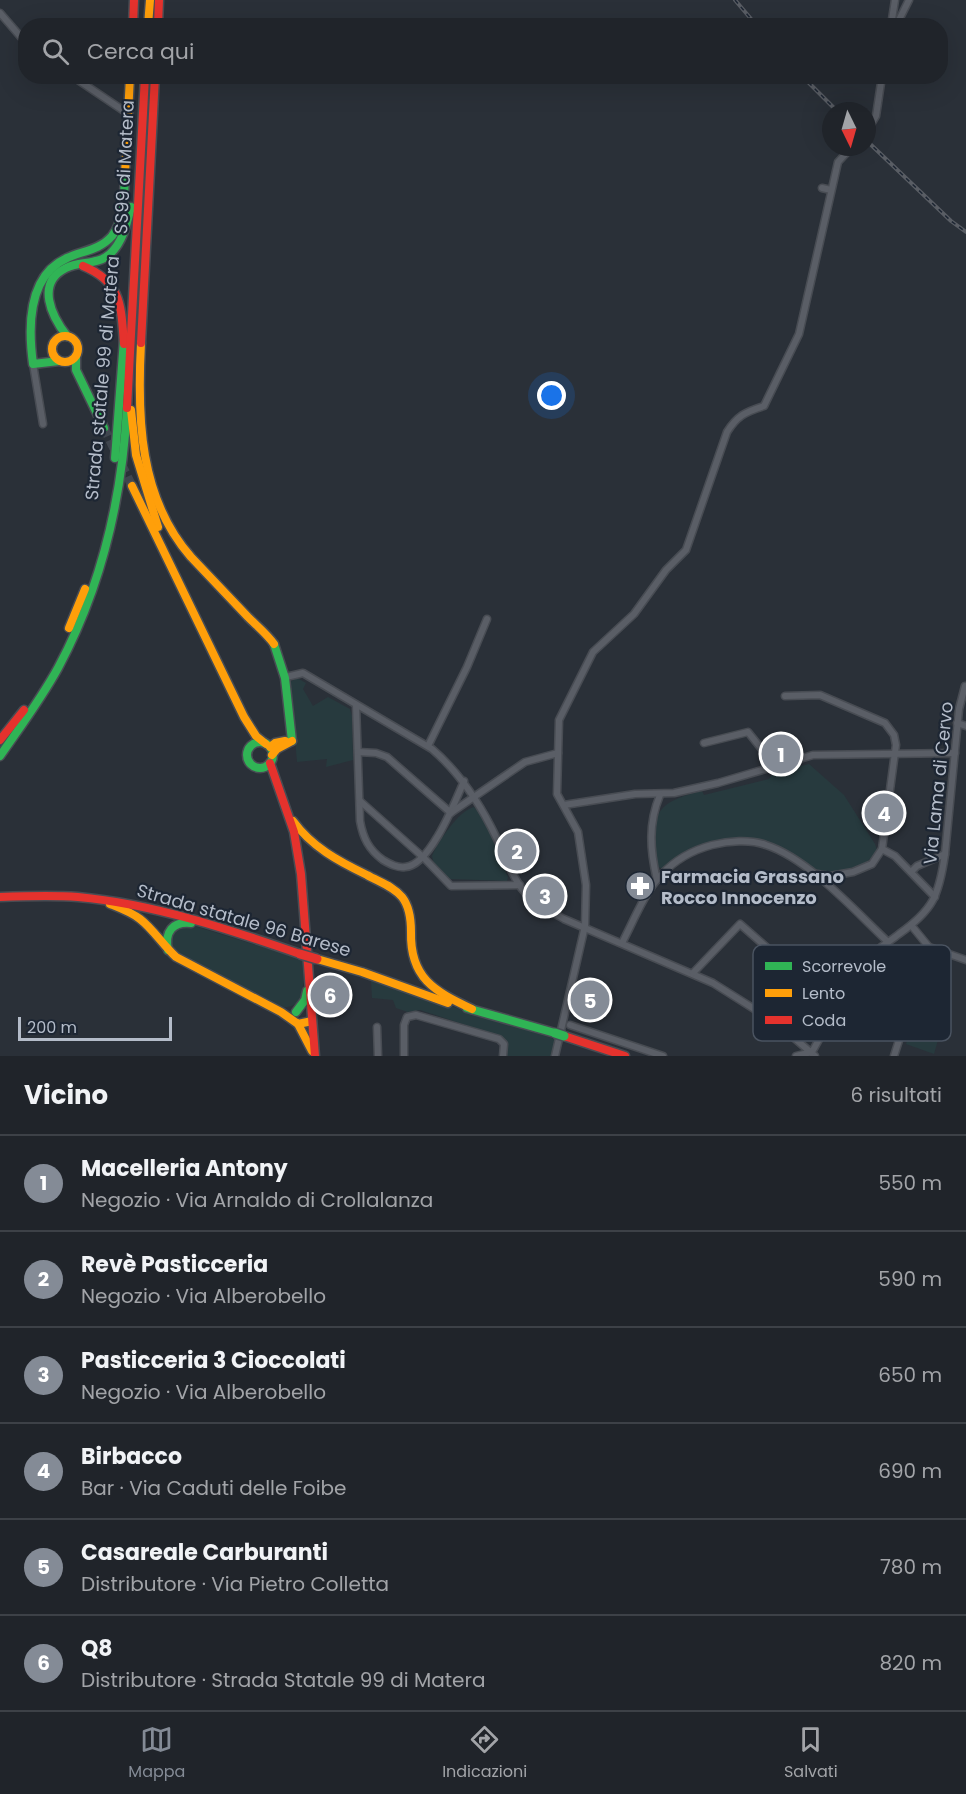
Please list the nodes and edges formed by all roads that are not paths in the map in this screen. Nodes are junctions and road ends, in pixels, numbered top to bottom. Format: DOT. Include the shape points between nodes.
graph roads {
  1 [pos="134,0"];
  2 [pos="144,0"];
  3 [pos="150,0"];
  4 [pos="159,0"];
  5 [pos="895,0"];
  6 [pos="909,0"];
  7 [pos="0,13"];
  8 [pos="133,18"];
  9 [pos="143,18"];
  10 [pos="149,18"];
  11 [pos="158,18"];
  12 [pos="892,18"];
  13 [pos="900,18"];
  14 [pos="18,34"];
  15 [pos="84,84"];
  16 [pos="129,84"];
  17 [pos="139,84"];
  18 [pos="145,84"];
  19 [pos="155,84"];
  20 [pos="881,84"];
  21 [pos="127,113"];
  22 [pos="876,116"];
  23 [pos="844,156"];
  24 [pos="822,188"];
  25 [pos="831,190"];
  26 [pos="131,207"];
  27 [pos="81,265"];
  28 [pos="55,321"];
  29 [pos="132,332"];
  30 [pos="67,336"];
  31 [pos="55,341"];
  32 [pos="124,344"];
  33 [pos="76,357"];
  34 [pos="56,360"];
  35 [pos="33,364"];
  36 [pos="76,370"];
  37 [pos="43,424"];
  38 [pos="104,428"];
  39 [pos="132,486"];
  40 [pos="173,569"];
  41 [pos="488,619"];
  42 [pos="286,677"];
  43 [pos="965,686"];
  44 [pos="785,696"];
  45 [pos="356,705"];
  46 [pos="244,717"];
  47 [pos="957,723"];
  48 [pos="966,726"];
  49 [pos="0,740"];
  50 [pos="704,743"];
  51 [pos="253,745"];
  52 [pos="428,746"];
  53 [pos="358,752"];
  54 [pos="558,753"];
  55 [pos="896,753"];
  56 [pos="955,753"];
  57 [pos="269,755"];
  58 [pos="0,756"];
  59 [pos="768,768"];
  60 [pos="464,781"];
  61 [pos="660,795"];
  62 [pos="475,797"];
  63 [pos="360,801"];
  64 [pos="564,805"];
  65 [pos="288,813"];
  66 [pos="451,813"];
  67 [pos="882,849"];
  68 [pos="945,854"];
  69 [pos="424,858"];
  70 [pos="911,872"];
  71 [pos="816,874"];
  72 [pos="657,880"];
  73 [pos="520,885"];
  74 [pos="61,896"];
  75 [pos="0,897"];
  76 [pos="935,897"];
  77 [pos="912,925"];
  78 [pos="585,926"];
  79 [pos="242,934"];
  80 [pos="888,942"];
  81 [pos="621,943"];
  82 [pos="764,945"];
  83 [pos="884,945"];
  84 [pos="927,945"];
  85 [pos="169,952"];
  86 [pos="951,955"];
  87 [pos="966,960"];
  88 [pos="693,973"];
  89 [pos="309,980"];
  90 [pos="753,1008"];
  91 [pos="472,1009"];
  92 [pos="281,1012"];
  93 [pos="296,1012"];
  94 [pos="312,1019"];
  95 [pos="298,1024"];
  96 [pos="570,1025"];
  97 [pos="377,1027"];
  98 [pos="798,1041"];
  99 [pos="899,1041"];
  100 [pos="813,1054"];
  101 [pos="315,1056"];
  102 [pos="378,1056"];
  103 [pos="404,1056"];
  104 [pos="503,1056"];
  105 [pos="555,1056"];
  106 [pos="625,1056"];
  107 [pos="663,1056"];
  108 [pos="796,1056"];
  109 [pos="894,1056"];
  1 -- 8 [label="main road"];
  2 -- 9 [label="main road"];
  3 -- 10 [label="main road"];
  4 -- 11 [label="main road"];
  5 -- 12 [label="street"];
  6 -- 13 [label="street"];
  7 -- 14 [label="street"];
  15 -- 21 [label="street"];
  16 -- 21 [label="main road"];
  17 -- 26 [label="main road"];
  18 -- 29 [label="main road, SS99 di Matera"];
  19 -- 42 [label="main road" via="143,282 141,438 162,514 181,544 273,642"];
  20 -- 22 [label="street"];
  21 -- 35 [label="main road" via="123,197 116,229 100,246 59,262 42,278 30,328"];
  23 -- 25 [label="street" via="838,162"];
  24 -- 25 [label="street"];
  25 -- 54 [label="street" via="799,334 764,406 735,420 727,432 686,550 634,614 593,652 559,720"];
  26 -- 27 [label="main road" via="117,247 99,261"];
  26 -- 32 [label="main road, Strada statale 99 di Matera"];
  27 -- 28 [label="main road" via="59,273 49,289 49,307"];
  27 -- 32 [label="main road" via="106,276 115,289"];
  28 -- 30 [label="main road"];
  28 -- 31 [label="main road"];
  29 -- 40 [label="main road" via="132,440"];
  29 -- 58 [label="main road, Strada statale 99 di Matera" via="117,501 108,539 85,608 59,666"];
  30 -- 31 [label="main road"];
  30 -- 33 [label="main road" via="78,344"];
  31 -- 34 [label="main road" via="52,348"];
  32 -- 49 [label="main road, Strada statale 99 di Matera" via="114,470 98,550 46,677"];
  33 -- 34 [label="main road" via="69,362"];
  33 -- 36 [label="main road, Strada statale 99 di Matera"];
  34 -- 35 [label="main road"];
  34 -- 36 [label="main road, Strada statale 99 di Matera"];
  35 -- 37 [label="street"];
  36 -- 38 [label="main road, Strada statale 99 di Matera"];
  39 -- 40 [label="main road"];
  40 -- 46 [label="main road"];
  41 -- 52 [label="street"];
  42 -- 45 [label="street" via="303,673"];
  42 -- 57 [label="main road" via="291,741"];
  43 -- 47 [label="street, Via Lama di Cervo"];
  44 -- 55 [label="street" via="820,695 885,723 894,735"];
  45 -- 52 [label="street"];
  45 -- 53 [label="street"];
  46 -- 51 [label="main road"];
  46 -- 57 [label="main road"];
  47 -- 48 [label="street"];
  47 -- 56 [label="street, Via Lama di Cervo"];
  50 -- 59 [label="street" via="748,732 764,752"];
  51 -- 57 [label="main road" via="259,742"];
  51 -- 57 [label="main road" via="248,751 249,763 256,767"];
  52 -- 60 [label="street"];
  53 -- 63 [label="street"];
  53 -- 66 [label="street" via="387,757"];
  54 -- 62 [label="street" via="525,762"];
  54 -- 64 [label="street" via="557,794"];
  55 -- 56 [label="street"];
  55 -- 59 [label="street" via="813,754"];
  55 -- 67 [label="street"];
  56 -- 68 [label="street, Via Lama di Cervo"];
  57 -- 65 [label="main road"];
  59 -- 61 [label="street"];
  60 -- 62 [label="street"];
  60 -- 66 [label="street"];
  61 -- 64 [label="street" via="635,794"];
  61 -- 72 [label="street" via="650,834"];
  62 -- 66 [label="street"];
  62 -- 73 [label="street"];
  63 -- 69 [label="street"];
  63 -- 69 [label="street" via="363,838 376,855 393,866 406,868"];
  64 -- 78 [label="street" via="578,832 586,885"];
  65 -- 89 [label="main road" via="301,874"];
  65 -- 91 [label="main road" via="321,851 402,897 409,910 412,959 419,973 435,990"];
  66 -- 69 [label="street"];
  67 -- 70 [label="street" via="896,856"];
  67 -- 71 [label="street" via="872,864 853,872"];
  68 -- 70 [label="street"];
  68 -- 76 [label="street, Via Lama di Cervo"];
  69 -- 73 [label="street" via="451,886"];
  70 -- 76 [label="street"];
  71 -- 72 [label="street" via="765,844 744,842 719,843 689,854"];
  71 -- 80 [label="street"];
  72 -- 81 [label="street"];
  73 -- 78 [label="street" via="541,906"];
  74 -- 75 [label="main road, Strada statale 96 Barese"];
  74 -- 79 [label="main road, Strada statale 96 Barese" via="135,904"];
  74 -- 85 [label="main road" via="110,904 132,913 150,927"];
  76 -- 77 [label="street, Via Lama di Cervo"];
  77 -- 80 [label="street, Via Lama di Cervo"];
  77 -- 84 [label="street"];
  78 -- 81 [label="street"];
  78 -- 105 [label="street"];
  79 -- 85 [label="main road" via="186,921 177,923 166,934"];
  79 -- 91 [label="main road, Strada statale 96 Barese, bridge"];
  80 -- 83 [label="street, Via Lama di Cervo"];
  81 -- 88 [label="street"];
  82 -- 88 [label="street" via="740,924"];
  85 -- 92 [label="main road"];
  86 -- 87 [label="street"];
  88 -- 90 [label="street"];
  89 -- 93 [label="main road" via="305,1000"];
  89 -- 94 [label="main road"];
  91 -- 106 [label="main road"];
  92 -- 93 [label="main road"];
  92 -- 95 [label="main road"];
  93 -- 94 [label="main road"];
  94 -- 95 [label="main road"];
  94 -- 101 [label="main road"];
  95 -- 101 [label="main road"];
  96 -- 107 [label="street"];
  97 -- 102 [label="street"];
  98 -- 100 [label="street"];
  99 -- 109 [label="street"];
  100 -- 108 [label="street"];
  103 -- 104 [label="street" via="404,1024 407,1017 416,1015 499,1040 504,1044"];
}
